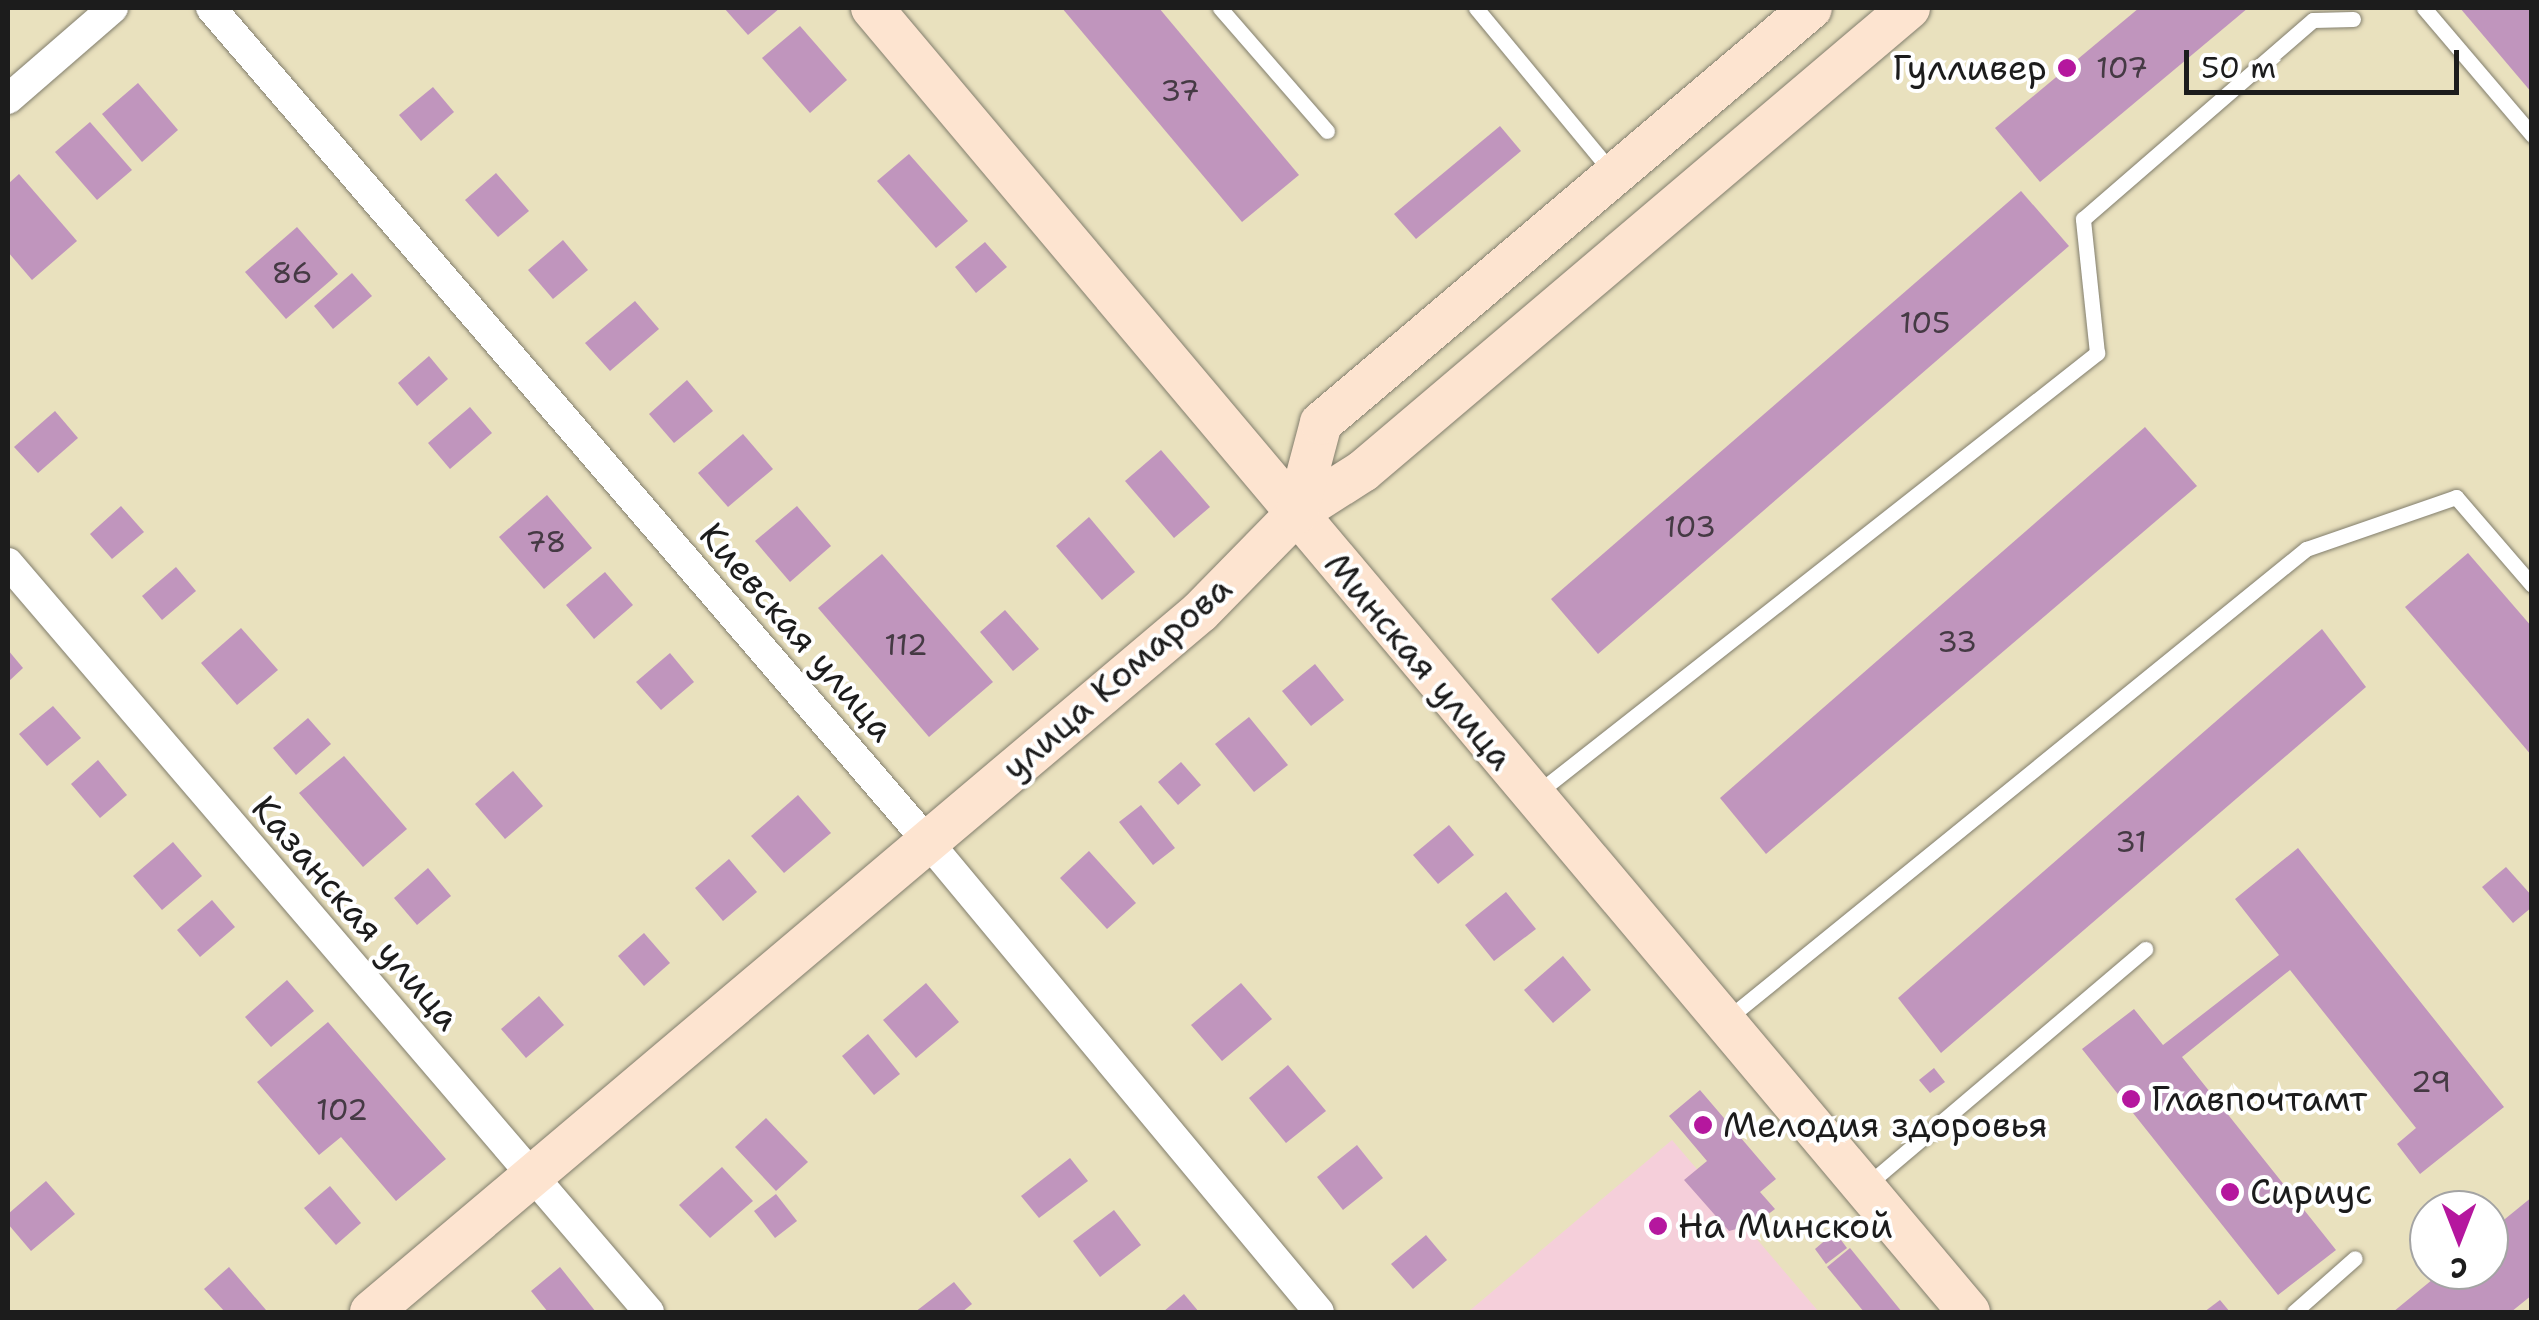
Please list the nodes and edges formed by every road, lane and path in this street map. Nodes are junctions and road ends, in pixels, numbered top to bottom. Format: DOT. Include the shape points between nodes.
graph roads {
  1 [pos="113,8"];
  2 [pos="212,8"];
  3 [pos="872,8"];
  4 [pos="1220,8"];
  5 [pos="1476,8"];
  6 [pos="1810,8"];
  7 [pos="1909,8"];
  8 [pos="2424,8"];
  9 [pos="2344,15"];
  10 [pos="8,98"];
  11 [pos="1327,132"];
  12 [pos="2532,135"];
  13 [pos="1614,174"];
  14 [pos="1297,512"];
  15 [pos="8,563"];
  16 [pos="2532,585"];
  17 [pos="1532,796"];
  18 [pos="928,842"];
  19 [pos="2145,949"];
  20 [pos="1724,1022"];
  21 [pos="532,1176"];
  22 [pos="1864,1188"];
  23 [pos="2355,1258"];
  24 [pos="371,1312"];
  25 [pos="649,1312"];
  26 [pos="1319,1312"];
  27 [pos="1969,1312"];
  28 [pos="2294,1312"];
  1 -- 10 [label="street"];
  2 -- 18 [label="street, Киевская улица"];
  3 -- 14 [label="main road, Минская улица"];
  4 -- 11 [label="lane"];
  5 -- 13 [label="lane"];
  6 -- 13 [label="main road, улица Комарова"];
  7 -- 14 [label="main road" via="1363,472"];
  8 -- 12 [label="lane"];
  9 -- 17 [label="lane" via="2313,20 2083,219 2097,353"];
  13 -- 14 [label="main road, улица Комарова" via="1321,424"];
  14 -- 17 [label="main road, Минская улица"];
  14 -- 18 [label="main road, улица Комарова" via="1200,612"];
  15 -- 21 [label="street, Казанская улица"];
  16 -- 20 [label="lane" via="2456,496 2306,550"];
  17 -- 20 [label="main road, Минская улица"];
  18 -- 21 [label="main road, улица Комарова"];
  18 -- 26 [label="street, Киевская улица"];
  19 -- 22 [label="lane"];
  20 -- 22 [label="main road, Минская улица"];
  21 -- 24 [label="main road, улица Комарова"];
  21 -- 25 [label="street, Казанская улица"];
  22 -- 27 [label="main road, Минская улица"];
  23 -- 28 [label="lane"];
}
